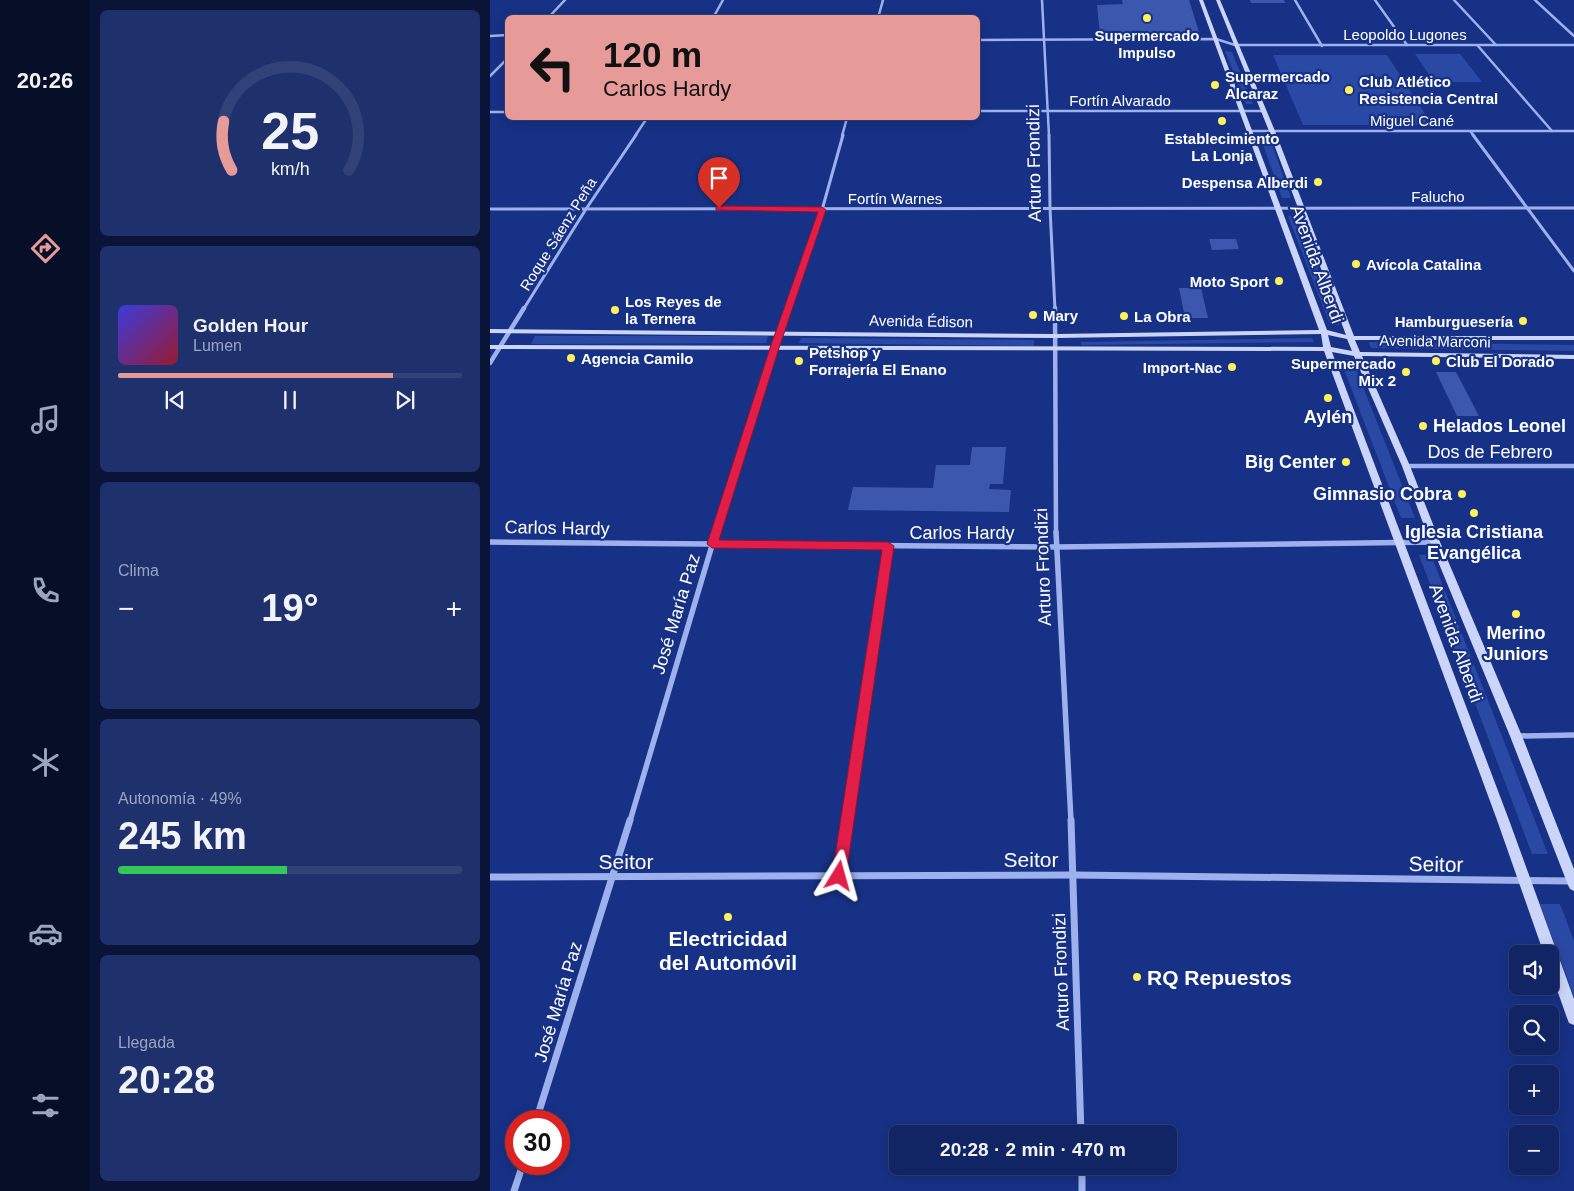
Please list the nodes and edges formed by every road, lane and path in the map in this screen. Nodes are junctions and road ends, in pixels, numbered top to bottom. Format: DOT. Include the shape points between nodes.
graph roads {
  1 [pos="564,0"];
  2 [pos="723,0"];
  3 [pos="883,0"];
  4 [pos="1042,0"];
  5 [pos="1202,0"];
  6 [pos="1218,0"];
  7 [pos="1295,0"];
  8 [pos="1376,0"];
  9 [pos="1454,0"];
  10 [pos="1534,0"];
  11 [pos="551,15"];
  12 [pos="715,15"];
  13 [pos="879,15"];
  14 [pos="505,35"];
  15 [pos="490,36"];
  16 [pos="1574,36"];
  17 [pos="1216,39"];
  18 [pos="980,40"];
  19 [pos="1043,40"];
  20 [pos="1235,45"];
  21 [pos="1407,45"];
  22 [pos="1574,45"];
  23 [pos="1322,46"];
  24 [pos="1478,46"];
  25 [pos="1496,46"];
  26 [pos="505,61"];
  27 [pos="490,76"];
  28 [pos="1242,110"];
  29 [pos="1263,110"];
  30 [pos="980,111"];
  31 [pos="1049,111"];
  32 [pos="490,112"];
  33 [pos="505,112"];
  34 [pos="646,120"];
  35 [pos="846,120"];
  36 [pos="1250,131"];
  37 [pos="1272,131"];
  38 [pos="1552,131"];
  39 [pos="1574,131"];
  40 [pos="1471,132"];
  41 [pos="1301,206"];
  42 [pos="1050,208"];
  43 [pos="1278,208"];
  44 [pos="1528,208"];
  45 [pos="1574,208"];
  46 [pos="490,209"];
  47 [pos="586,209"];
  48 [pos="822,210"];
  49 [pos="1574,270"];
  50 [pos="490,331"];
  51 [pos="510,331"];
  52 [pos="1324,332"];
  53 [pos="780,333"];
  54 [pos="1056,336"];
  55 [pos="1351,338"];
  56 [pos="1574,338"];
  57 [pos="490,347"];
  58 [pos="500,347"];
  59 [pos="774,348"];
  60 [pos="1055,349"];
  61 [pos="1327,349"];
  62 [pos="1358,354"];
  63 [pos="1574,357"];
  64 [pos="490,363"];
  65 [pos="1406,466"];
  66 [pos="1574,466"];
  67 [pos="490,542"];
  68 [pos="1435,542"];
  69 [pos="1400,543"];
  70 [pos="712,544"];
  71 [pos="888,546"];
  72 [pos="1056,547"];
  73 [pos="1574,735"];
  74 [pos="1516,736"];
  75 [pos="1074,875"];
  76 [pos="839,876"];
  77 [pos="490,877"];
  78 [pos="613,877"];
  79 [pos="1526,882"];
  80 [pos="1573,883"];
  81 [pos="1574,1018"];
  82 [pos="539,1110"];
  83 [pos="1081,1125"];
  84 [pos="519,1175"];
  85 [pos="1082,1175"];
  86 [pos="514,1191"];
  87 [pos="1082,1191"];
  1 -- 11 [label="street"];
  2 -- 12 [label="street"];
  3 -- 13 [label="street"];
  4 -- 19 [label="street, Arturo Frondizi"];
  5 -- 17 [label="main road, Avenida Alberdi"];
  6 -- 20 [label="main road, Avenida Alberdi"];
  7 -- 23 [label="street"];
  8 -- 21 [label="street"];
  9 -- 25 [label="street"];
  10 -- 16 [label="street"];
  14 -- 15 [label="street"];
  17 -- 19 [label="street, Leopoldo Lugones"];
  17 -- 20 [label="street, Leopoldo Lugones"];
  17 -- 28 [label="main road, Avenida Alberdi"];
  18 -- 19 [label="street, Leopoldo Lugones"];
  19 -- 31 [label="street, Arturo Frondizi"];
  20 -- 23 [label="street, Leopoldo Lugones"];
  20 -- 29 [label="main road, Avenida Alberdi"];
  21 -- 23 [label="street, Leopoldo Lugones"];
  21 -- 24 [label="street, Leopoldo Lugones"];
  22 -- 25 [label="street, Leopoldo Lugones"];
  24 -- 25 [label="street, Leopoldo Lugones"];
  24 -- 38 [label="street"];
  26 -- 27 [label="street"];
  28 -- 29 [label="street, Fortín Alvarado"];
  28 -- 31 [label="street, Fortín Alvarado"];
  28 -- 36 [label="main road, Avenida Alberdi"];
  29 -- 37 [label="main road, Avenida Alberdi"];
  30 -- 31 [label="street, Fortín Alvarado"];
  31 -- 42 [label="street, Arturo Frondizi"];
  32 -- 33 [label="street"];
  34 -- 47 [label="street, Roque Sáenz Peña"];
  35 -- 48 [label="street, José María Paz"];
  36 -- 37 [label="street, Miguel Cané"];
  36 -- 43 [label="main road, Avenida Alberdi"];
  37 -- 40 [label="street, Miguel Cané"];
  37 -- 41 [label="main road, Avenida Alberdi"];
  38 -- 39 [label="street, Miguel Cané"];
  38 -- 40 [label="street, Miguel Cané"];
  40 -- 44 [label="street"];
  41 -- 43 [label="street, Fortín Warnes"];
  41 -- 44 [label="street, Falucho"];
  41 -- 55 [label="main road, Avenida Alberdi"];
  42 -- 43 [label="street, Fortín Warnes"];
  42 -- 48 [label="street, Fortín Warnes"];
  42 -- 54 [label="street, Arturo Frondizi"];
  43 -- 52 [label="main road, Avenida Alberdi"];
  44 -- 45 [label="street, Falucho"];
  44 -- 49 [label="street"];
  46 -- 47 [label="street, Fortín Warnes"];
  47 -- 48 [label="street, Fortín Warnes"];
  47 -- 51 [label="street, Roque Sáenz Peña"];
  48 -- 53 [label="street, José María Paz"];
  50 -- 51 [label="main road, Avenida Édison"];
  51 -- 53 [label="main road, Avenida Édison"];
  51 -- 58 [label="street, Roque Sáenz Peña"];
  52 -- 54 [label="main road, Avenida Édison"];
  52 -- 55 [label="main road, Avenida Édison"];
  52 -- 61 [label="main road, Avenida Alberdi"];
  53 -- 54 [label="main road, Avenida Édison"];
  53 -- 59 [label="street, José María Paz"];
  54 -- 60 [label="street, Arturo Frondizi"];
  55 -- 56 [label="main road, Avenida Marconi"];
  55 -- 62 [label="main road, Avenida Alberdi"];
  57 -- 58 [label="main road, Avenida Édison"];
  58 -- 59 [label="main road, Avenida Édison"];
  58 -- 64 [label="street, Roque Sáenz Peña"];
  59 -- 60 [label="main road, Avenida Édison"];
  59 -- 70 [label="street, José María Paz"];
  60 -- 61 [label="main road, Avenida Édison"];
  60 -- 72 [label="street, Arturo Frondizi"];
  61 -- 62 [label="main road, Avenida Marconi"];
  61 -- 69 [label="main road, Avenida Alberdi"];
  62 -- 63 [label="main road, Avenida Marconi"];
  62 -- 65 [label="main road, Avenida Alberdi"];
  65 -- 66 [label="street, Dos de Febrero"];
  65 -- 68 [label="main road, Avenida Alberdi"];
  67 -- 70 [label="street, Carlos Hardy"];
  68 -- 69 [label="street, Carlos Hardy"];
  68 -- 74 [label="main road, Avenida Alberdi"];
  69 -- 72 [label="street, Carlos Hardy"];
  69 -- 79 [label="main road, Avenida Alberdi"];
  70 -- 71 [label="street, Carlos Hardy"];
  70 -- 78 [label="street, José María Paz"];
  71 -- 72 [label="street, Carlos Hardy"];
  71 -- 76 [label="street"];
  72 -- 75 [label="street, Arturo Frondizi"];
  73 -- 74 [label="street"];
  74 -- 80 [label="main road, Avenida Alberdi"];
  75 -- 76 [label="street, Seitor"];
  75 -- 79 [label="street, Seitor"];
  75 -- 83 [label="street, Arturo Frondizi"];
  76 -- 78 [label="street, Seitor"];
  77 -- 78 [label="street, Seitor"];
  78 -- 82 [label="street, José María Paz"];
  79 -- 80 [label="street, Seitor"];
  79 -- 81 [label="main road, Avenida Alberdi"];
  84 -- 86 [label="street"];
  85 -- 87 [label="street"];
}
